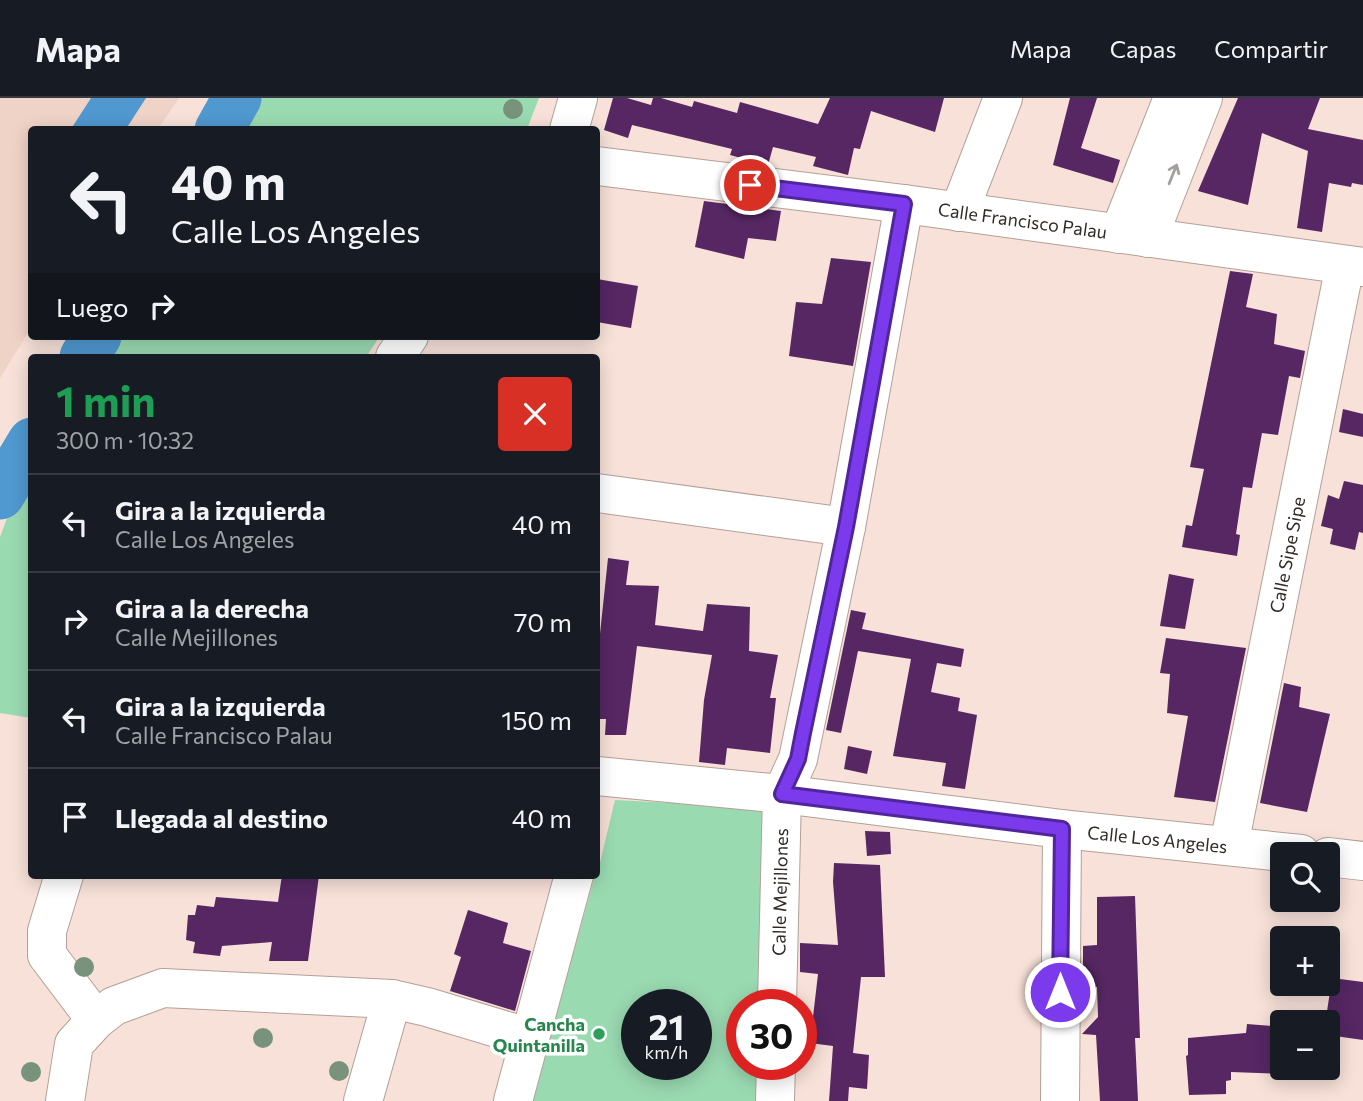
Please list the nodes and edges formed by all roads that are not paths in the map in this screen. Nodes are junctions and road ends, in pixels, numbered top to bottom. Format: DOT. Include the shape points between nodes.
graph roads {
  1 [pos="578,98"];
  2 [pos="1003,98"];
  3 [pos="1173,98"];
  4 [pos="1203,98"];
  5 [pos="570,126"];
  6 [pos="600,166"];
  7 [pos="904,204"];
  8 [pos="959,212"];
  9 [pos="1133,236"];
  10 [pos="1354,266"];
  11 [pos="600,493"];
  12 [pos="846,527"];
  13 [pos="600,780"];
  14 [pos="782,794"];
  15 [pos="1062,829"];
  16 [pos="1228,845"];
  17 [pos="1270,850"];
  18 [pos="1340,858"];
  19 [pos="1363,861"];
  20 [pos="63,879"];
  21 [pos="573,879"];
  22 [pos="777,989"];
  23 [pos="391,999"];
  24 [pos="96,1020"];
  25 [pos="530,1038"];
  26 [pos="776,1080"];
  27 [pos="65,1101"];
  28 [pos="363,1101"];
  29 [pos="513,1101"];
  30 [pos="775,1101"];
  31 [pos="1060,1101"];
  1 -- 5 [label="street"];
  2 -- 8 [label="street"];
  3 -- 9 [label="street"];
  9 -- 4 [label="street, one-way"];
  6 -- 7 [label="street, Calle Francisco Palau"];
  7 -- 8 [label="street, Calle Francisco Palau"];
  7 -- 12 [label="street, Calle Mejillones"];
  8 -- 9 [label="street, Calle Francisco Palau"];
  9 -- 10 [label="street, Calle Francisco Palau"];
  10 -- 16 [label="street, Calle Sipe Sipe"];
  11 -- 12 [label="street"];
  12 -- 14 [label="street, Calle Mejillones" via="798,759"];
  13 -- 14 [label="street, Calle Los Angeles"];
  14 -- 15 [label="street, Calle Los Angeles"];
  14 -- 22 [label="street, Calle Mejillones"];
  15 -- 16 [label="street, Calle Los Angeles"];
  15 -- 31 [label="street"];
  16 -- 17 [label="street, Calle Los Angeles"];
  18 -- 19 [label="street"];
  20 -- 24 [label="street" via="47,931 47,955"];
  21 -- 25 [label="street"];
  23 -- 24 [label="street" via="163,988 114,1006"];
  23 -- 25 [label="street"];
  23 -- 28 [label="street"];
  24 -- 27 [label="street" via="74,1044"];
  25 -- 29 [label="street"];
  26 -- 30 [label="street"];
}
